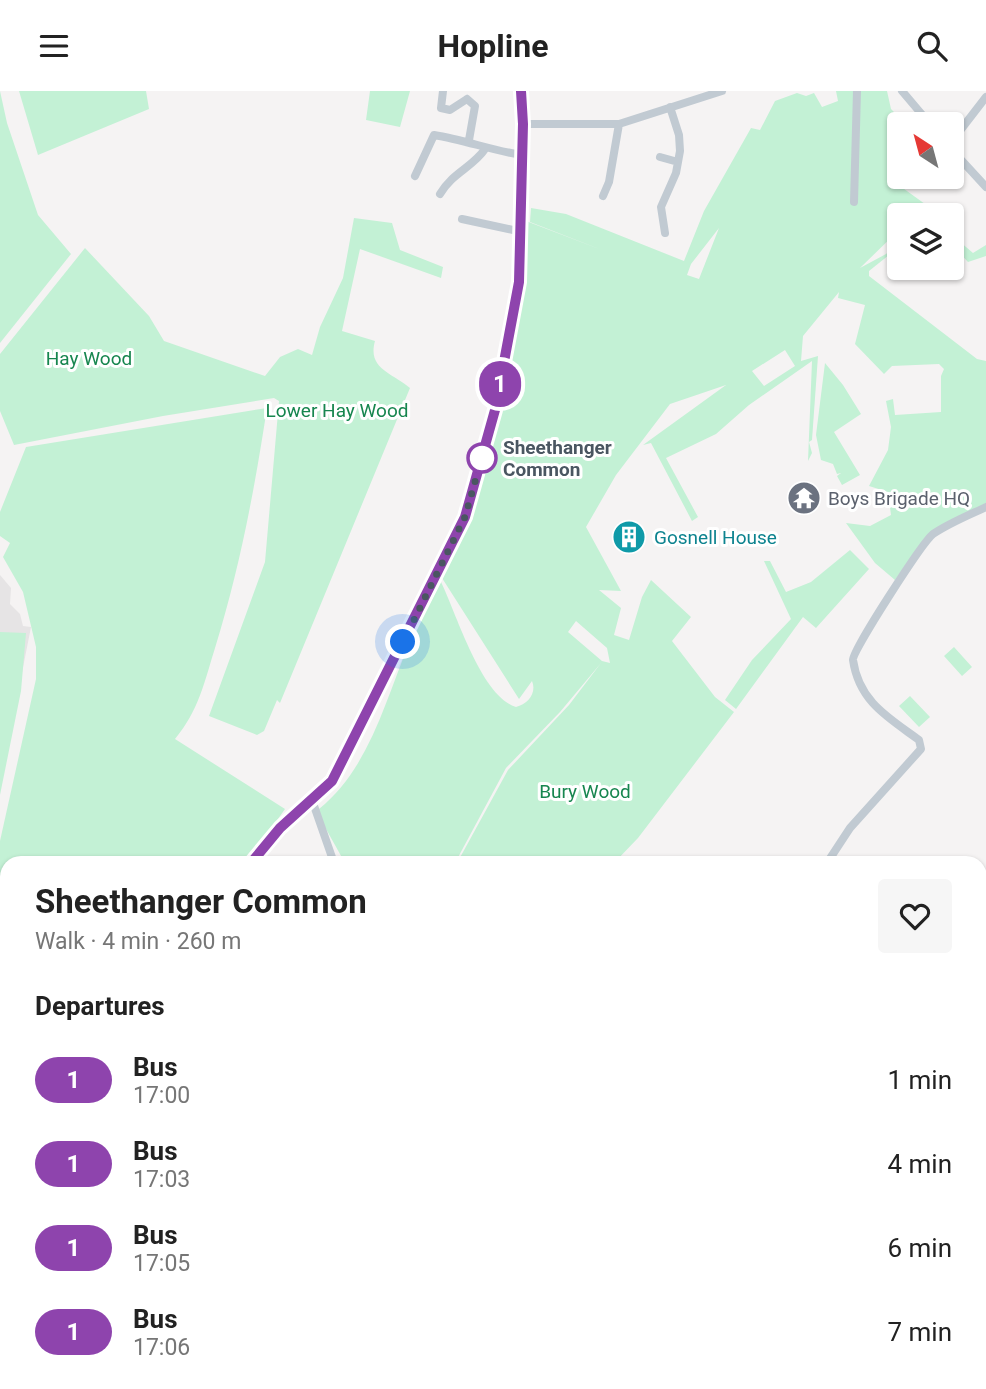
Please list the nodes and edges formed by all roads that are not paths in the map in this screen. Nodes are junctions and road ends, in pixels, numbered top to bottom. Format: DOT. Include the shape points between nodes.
graph roads {
  1 [pos="443,91"];
  2 [pos="521,91"];
  3 [pos="722,91"];
  4 [pos="857,91"];
  5 [pos="902,91"];
  6 [pos="467,95"];
  7 [pos="986,97"];
  8 [pos="670,107"];
  9 [pos="920,112"];
  10 [pos="523,124"];
  11 [pos="619,124"];
  12 [pos="964,125"];
  13 [pos="469,140"];
  14 [pos="485,149"];
  15 [pos="521,155"];
  16 [pos="660,157"];
  17 [pos="678,162"];
  18 [pos="964,163"];
  19 [pos="415,176"];
  20 [pos="986,187"];
  21 [pos="440,194"];
  22 [pos="603,196"];
  23 [pos="854,202"];
  24 [pos="462,219"];
  25 [pos="522,232"];
  26 [pos="665,233"];
  27 [pos="986,507"];
  28 [pos="312,800"];
  29 [pos="257,856"];
  30 [pos="332,856"];
  31 [pos="832,856"];
  1 -- 6 [label="street" via="441,107 450,110"];
  2 -- 10 [label="main road"];
  3 -- 8 [label="street"];
  4 -- 23 [label="street"];
  5 -- 9 [label="street"];
  6 -- 13 [label="street" via="475,106"];
  7 -- 12 [label="street"];
  8 -- 11 [label="street"];
  8 -- 17 [label="street" via="679,135"];
  10 -- 11 [label="street"];
  10 -- 15 [label="main road"];
  11 -- 22 [label="street"];
  13 -- 14 [label="street"];
  13 -- 19 [label="street" via="434,135"];
  14 -- 15 [label="street"];
  14 -- 21 [label="street" via="477,161 448,180"];
  15 -- 25 [label="main road"];
  16 -- 17 [label="street"];
  17 -- 26 [label="street" via="660,207"];
  18 -- 20 [label="street"];
  24 -- 25 [label="street"];
  25 -- 28 [label="main road" via="521,271 495,410 465,517 332,781"];
  27 -- 31 [label="street" via="928,540 855,649 854,665 873,708 919,740 921,750 850,828"];
  28 -- 29 [label="main road"];
  28 -- 30 [label="street"];
}
